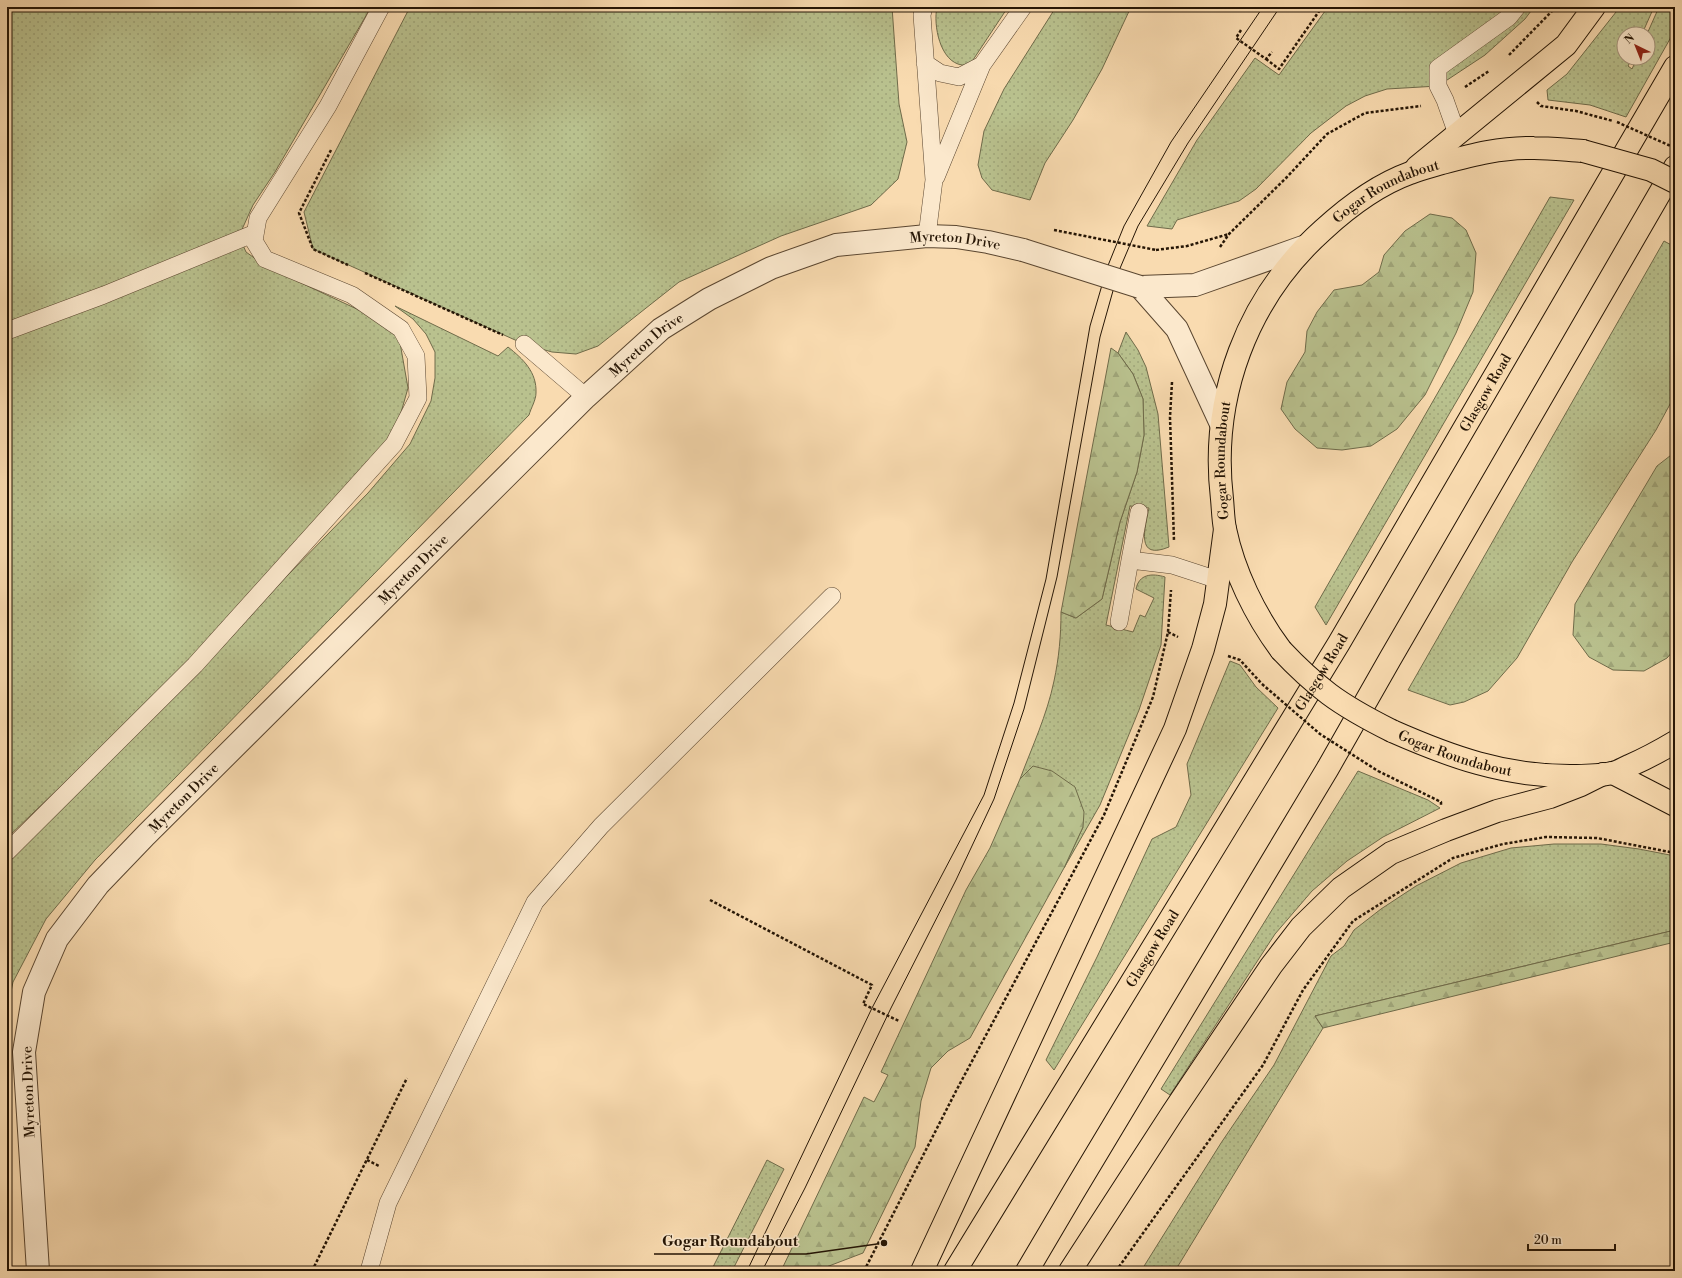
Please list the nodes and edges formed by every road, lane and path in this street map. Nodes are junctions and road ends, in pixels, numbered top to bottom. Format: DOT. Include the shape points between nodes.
graph roads {
  1 [pos="381,7"];
  2 [pos="924,7"];
  3 [pos="1023,7"];
  4 [pos="1322,7"];
  5 [pos="1517,7"];
  6 [pos="1594,7"];
  7 [pos="1241,30"];
  8 [pos="1272,52"];
  9 [pos="1266,59"];
  10 [pos="925,64"];
  11 [pos="982,65"];
  12 [pos="1675,67"];
  13 [pos="1520,84"];
  14 [pos="1457,134"];
  15 [pos="1675,148"];
  16 [pos="332,149"];
  17 [pos="1675,167"];
  18 [pos="1410,172"];
  19 [pos="934,180"];
  20 [pos="1675,182"];
  21 [pos="1050,230"];
  22 [pos="256,234"];
  23 [pos="1229,234"];
  24 [pos="926,236"];
  25 [pos="1303,247"];
  26 [pos="349,266"];
  27 [pos="364,272"];
  28 [pos="1140,287"];
  29 [pos="7,331"];
  30 [pos="524,344"];
  31 [pos="586,398"];
  32 [pos="1221,424"];
  33 [pos="1139,512"];
  34 [pos="1225,529"];
  35 [pos="1130,560"];
  36 [pos="1172,565"];
  37 [pos="1218,580"];
  38 [pos="832,596"];
  39 [pos="1119,622"];
  40 [pos="1262,684"];
  41 [pos="1675,742"];
  42 [pos="1608,774"];
  43 [pos="1675,805"];
  44 [pos="1446,830"];
  45 [pos="7,852"];
  46 [pos="1675,853"];
  47 [pos="1453,858"];
  48 [pos="710,900"];
  49 [pos="898,1021"];
  50 [pos="407,1078"];
  51 [pos="38,1271"];
  52 [pos="312,1271"];
  53 [pos="369,1271"];
  54 [pos="864,1271"];
  55 [pos="922,1271"];
  56 [pos="956,1271"];
  57 [pos="1027,1271"];
  58 [pos="1070,1271"];
  59 [pos="1116,1271"];
  1 -- 22 [label="lane" via="328,106 258,218"];
  2 -- 10 [label="lane" via="922,15"];
  3 -- 11 [label="lane"];
  4 -- 9 [label="path" via="1279,69"];
  5 -- 14 [label="lane" via="1509,17 1438,68 1438,86"];
  6 -- 13 [label="main road" via="1566,45"];
  7 -- 9 [label="path" via="1236,38"];
  8 -- 9 [label="path"];
  10 -- 11 [label="lane" via="940,73 959,77"];
  10 -- 19 [label="lane"];
  11 -- 19 [label="lane"];
  12 -- 56 [label="main road, Glasgow Road" via="1335,649"];
  13 -- 14 [label="main road"];
  13 -- 15 [label="path, bridge" via="1541,106 1576,111 1617,122"];
  14 -- 18 [label="main road"];
  16 -- 26 [label="path" via="299,212 312,249"];
  17 -- 57 [label="main road" via="1328,768"];
  18 -- 20 [label="main road, Gogar Roundabout, bridge" via="1485,151 1532,148 1583,151 1651,170"];
  18 -- 25 [label="main road, Gogar Roundabout" via="1354,203"];
  19 -- 24 [label="lane"];
  21 -- 23 [label="path, bridge" via="1156,250 1187,246"];
  22 -- 29 [label="lane"];
  22 -- 45 [label="lane" via="254,241 266,259 352,294 401,329 416,356 418,398 394,444 195,665"];
  24 -- 28 [label="street, Myreton Drive, bridge" via="956,237 1023,250"];
  24 -- 31 [label="street, Myreton Drive" via="836,245 771,268 709,299 661,329"];
  25 -- 28 [label="street, Myreton Drive" via="1195,285"];
  25 -- 32 [label="main road, Gogar Roundabout" via="1269,292 1241,345 1229,381"];
  27 -- 30 [label="path"];
  28 -- 32 [label="street" via="1177,329"];
  30 -- 31 [label="lane"];
  31 -- 51 [label="street, Myreton Drive" via="146,835 98,885 57,939 34,992 24,1052"];
  32 -- 34 [label="main road, Gogar Roundabout" via="1218,472"];
  33 -- 35 [label="lane"];
  34 -- 37 [label="main road"];
  34 -- 42 [label="main road, Gogar Roundabout, bridge" via="1242,582 1270,635 1305,675 1330,695 1392,731 1468,762 1550,776"];
  35 -- 36 [label="lane"];
  35 -- 39 [label="lane"];
  36 -- 37 [label="lane"];
  36 -- 54 [label="path" via="1168,632 1153,697 1104,815 960,1084"];
  37 -- 55 [label="main road" via="1215,604 1203,649 1175,729"];
  38 -- 53 [label="lane" via="601,826 535,902 388,1203"];
  40 -- 44 [label="path, bridge" via="1320,734 1378,771 1441,802"];
  41 -- 42 [label="main road, Gogar Roundabout" via="1647,758"];
  42 -- 43 [label="main road"];
  42 -- 44 [label="main road" via="1550,797"];
  44 -- 47 [label="path"];
  44 -- 58 [label="main road" via="1391,853 1341,888 1301,927 1271,966"];
  46 -- 47 [label="path" via="1597,838 1546,837 1503,844"];
  47 -- 59 [label="path" via="1353,921 1303,990 1263,1065"];
  48 -- 49 [label="path" via="872,985 863,1004"];
  50 -- 52 [label="path"];
}
